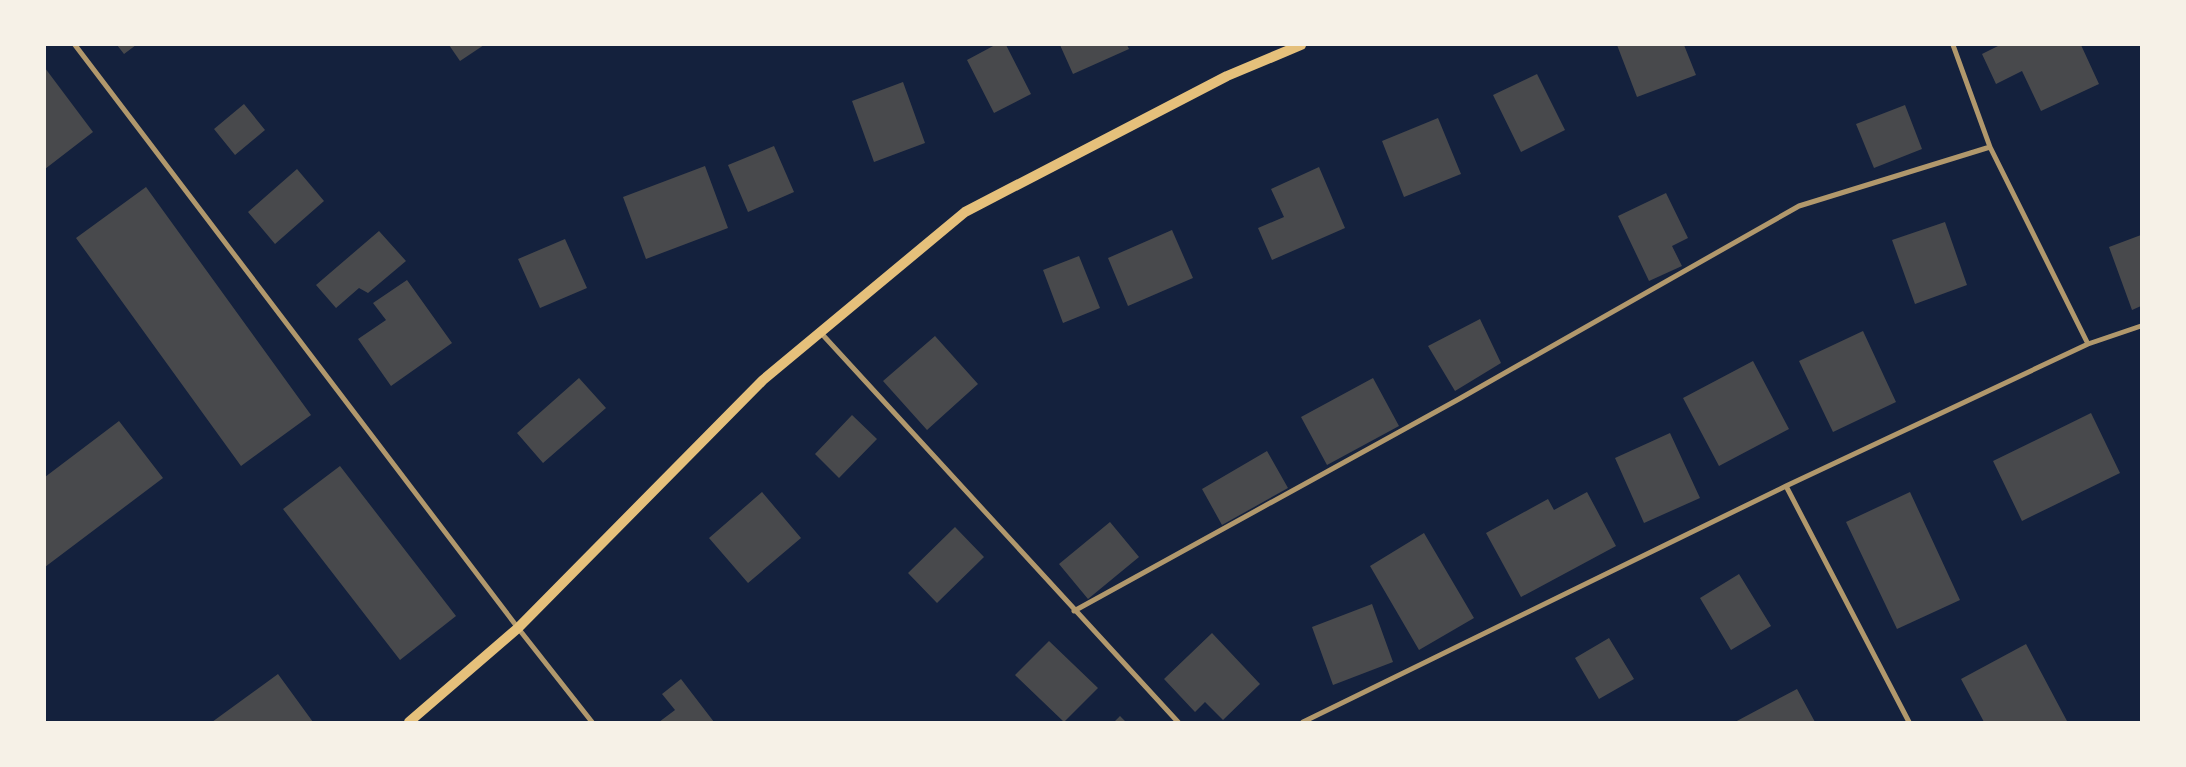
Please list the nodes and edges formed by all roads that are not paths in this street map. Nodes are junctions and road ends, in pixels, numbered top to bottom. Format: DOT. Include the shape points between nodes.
graph roads {
  1 [pos="75,45"];
  2 [pos="1301,45"];
  3 [pos="1953,45"];
  4 [pos="1990,146"];
  5 [pos="2141,326"];
  6 [pos="821,333"];
  7 [pos="2088,344"];
  8 [pos="1786,486"];
  9 [pos="1074,611"];
  10 [pos="518,628"];
  11 [pos="409,722"];
  12 [pos="592,722"];
  13 [pos="1178,722"];
  14 [pos="1303,722"];
  15 [pos="1909,722"];
  1 -- 10 [label="street"];
  2 -- 6 [label="main road" via="1227,76 966,212"];
  3 -- 4 [label="street"];
  4 -- 7 [label="street"];
  4 -- 9 [label="street" via="1799,206 1459,399"];
  5 -- 7 [label="street"];
  6 -- 9 [label="street"];
  6 -- 10 [label="main road" via="762,380"];
  7 -- 8 [label="street"];
  8 -- 14 [label="street"];
  8 -- 15 [label="street"];
  9 -- 13 [label="street"];
  10 -- 11 [label="main road"];
  10 -- 12 [label="street"];
}
